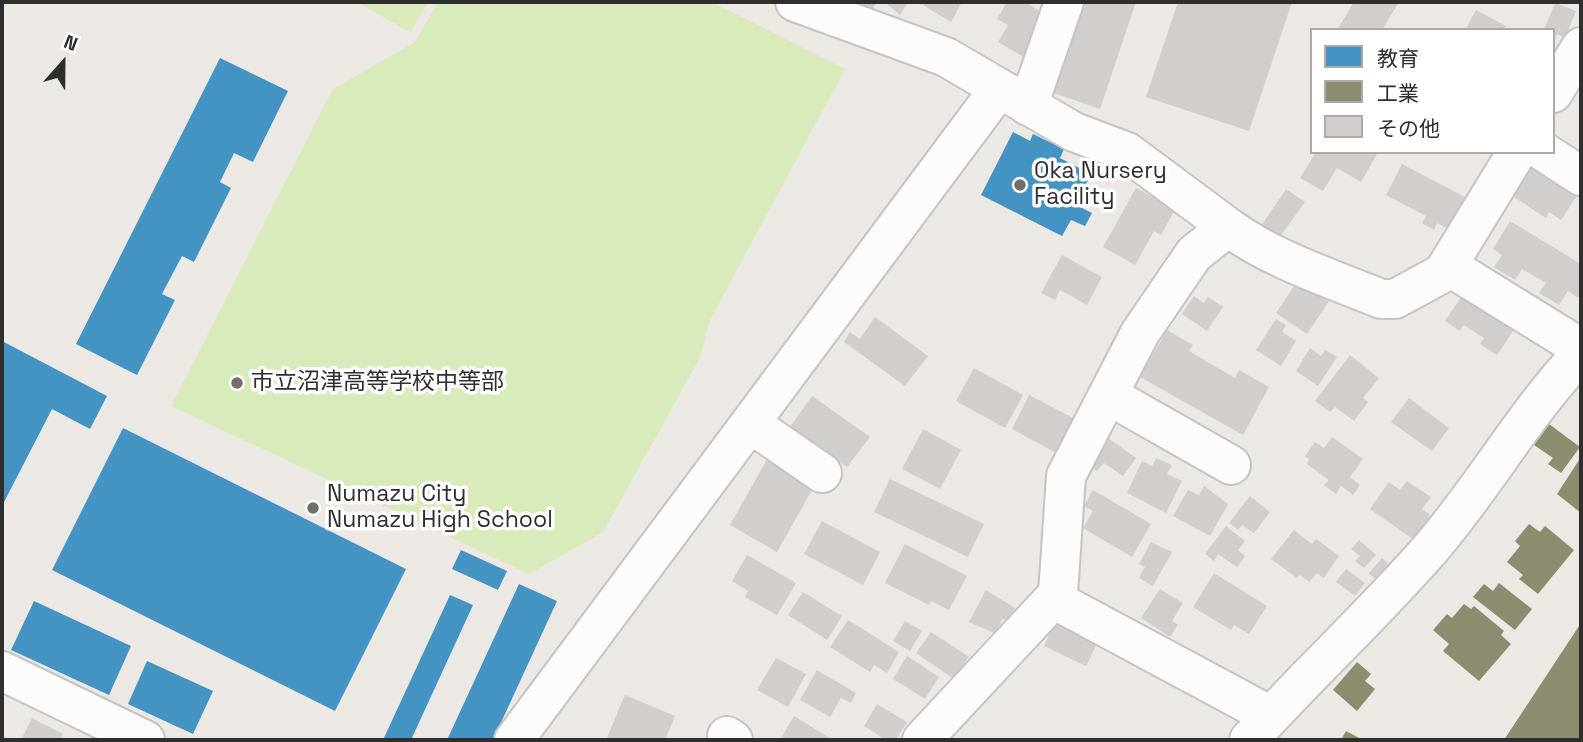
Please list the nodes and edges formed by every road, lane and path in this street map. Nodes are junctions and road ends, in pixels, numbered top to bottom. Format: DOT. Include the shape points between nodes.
graph roads {
  1 [pos="795,2"];
  2 [pos="1064,2"];
  3 [pos="1581,47"];
  4 [pos="1555,90"];
  5 [pos="1013,98"];
  6 [pos="1516,154"];
  7 [pos="1547,154"];
  8 [pos="1581,176"];
  9 [pos="1228,227"];
  10 [pos="1448,265"];
  11 [pos="1581,351"];
  12 [pos="1108,395"];
  13 [pos="751,424"];
  14 [pos="1231,465"];
  15 [pos="822,473"];
  16 [pos="1053,599"];
  17 [pos="2,671"];
  18 [pos="1265,731"];
  19 [pos="145,740"];
  20 [pos="514,740"];
  21 [pos="922,740"];
  1 -- 5 [label="street" via="946,57"];
  2 -- 5 [label="street"];
  3 -- 4 [label="street"];
  5 -- 9 [label="street" via="1074,132 1127,152"];
  5 -- 13 [label="street"];
  6 -- 10 [label="street"];
  7 -- 8 [label="street"];
  9 -- 10 [label="street" via="1245,240 1381,299 1395,299 1443,273"];
  9 -- 12 [label="street" via="1194,254 1140,333"];
  10 -- 11 [label="street"];
  11 -- 18 [label="street" via="1432,547"];
  12 -- 14 [label="street"];
  12 -- 16 [label="street" via="1066,476 1058,594"];
  13 -- 15 [label="street"];
  13 -- 20 [label="street"];
  16 -- 18 [label="street"];
  16 -- 21 [label="street"];
  17 -- 19 [label="street"];
}
